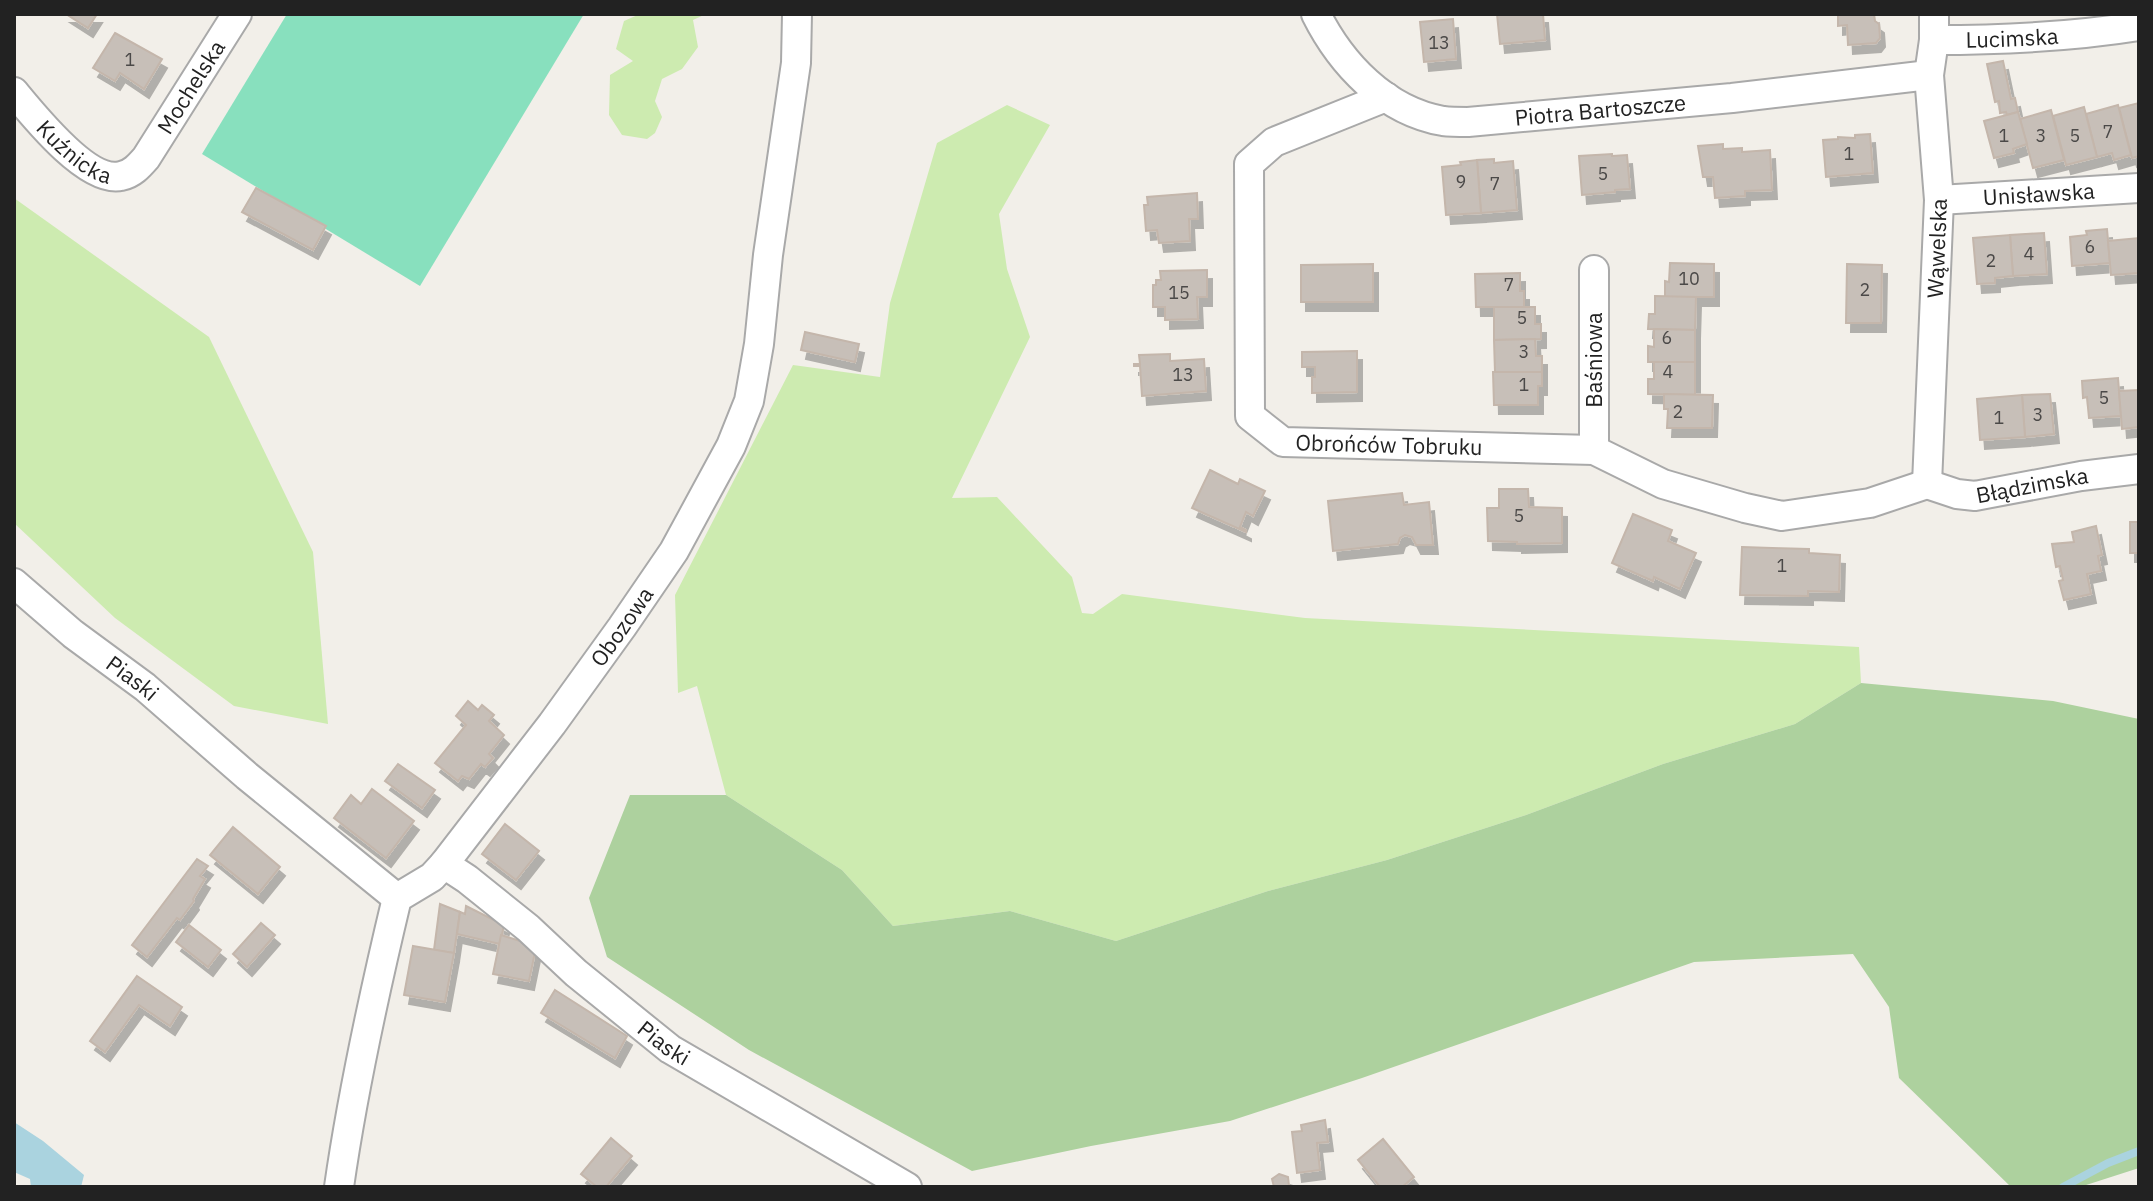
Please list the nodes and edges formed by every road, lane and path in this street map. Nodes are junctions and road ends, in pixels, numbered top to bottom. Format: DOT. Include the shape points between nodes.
graph roads {
  1 [pos="237,14"];
  2 [pos="797,14"];
  3 [pos="1316,14"];
  4 [pos="2139,26"];
  5 [pos="1934,27"];
  6 [pos="1929,75"];
  7 [pos="14,92"];
  8 [pos="1386,97"];
  9 [pos="146,158"];
  10 [pos="2139,188"];
  11 [pos="1939,200"];
  12 [pos="1594,270"];
  13 [pos="1594,450"];
  14 [pos="2139,469"];
  15 [pos="1927,484"];
  16 [pos="14,583"];
  17 [pos="444,864"];
  18 [pos="397,898"];
  19 [pos="339,1187"];
  20 [pos="907,1187"];
  1 -- 9 [label="street, Mochelska"];
  2 -- 17 [label="street, Obozowa" via="796,63 757,355 749,401 731,446 674,551 622,627"];
  3 -- 8 [label="street, Piotra Bartoszcze" via="1349,65"];
  4 -- 5 [label="street, Lucimska" via="2011,40"];
  5 -- 6 [label="street, Wąwelska"];
  6 -- 8 [label="street, Piotra Bartoszcze" via="1468,122 1441,121"];
  6 -- 11 [label="street, Wąwelska"];
  7 -- 9 [label="street, Kuźnicka" via="94,172 119,177"];
  8 -- 13 [label="street, Obrońców Tobruku" via="1274,142 1249,164 1250,416 1283,442"];
  10 -- 11 [label="street, Unisławska"];
  11 -- 15 [label="street, Wąwelska"];
  12 -- 13 [label="street, Baśniowa"];
  13 -- 15 [label="street, Obrońców Tobruku" via="1663,484 1782,516 1870,503"];
  14 -- 15 [label="street, Błądzimska" via="1975,496"];
  16 -- 18 [label="street, Piaski"];
  17 -- 18 [label="street, Obozowa"];
  17 -- 20 [label="street, Piaski" via="670,1049"];
  18 -- 19 [label="street" via="368,1022"];
}
